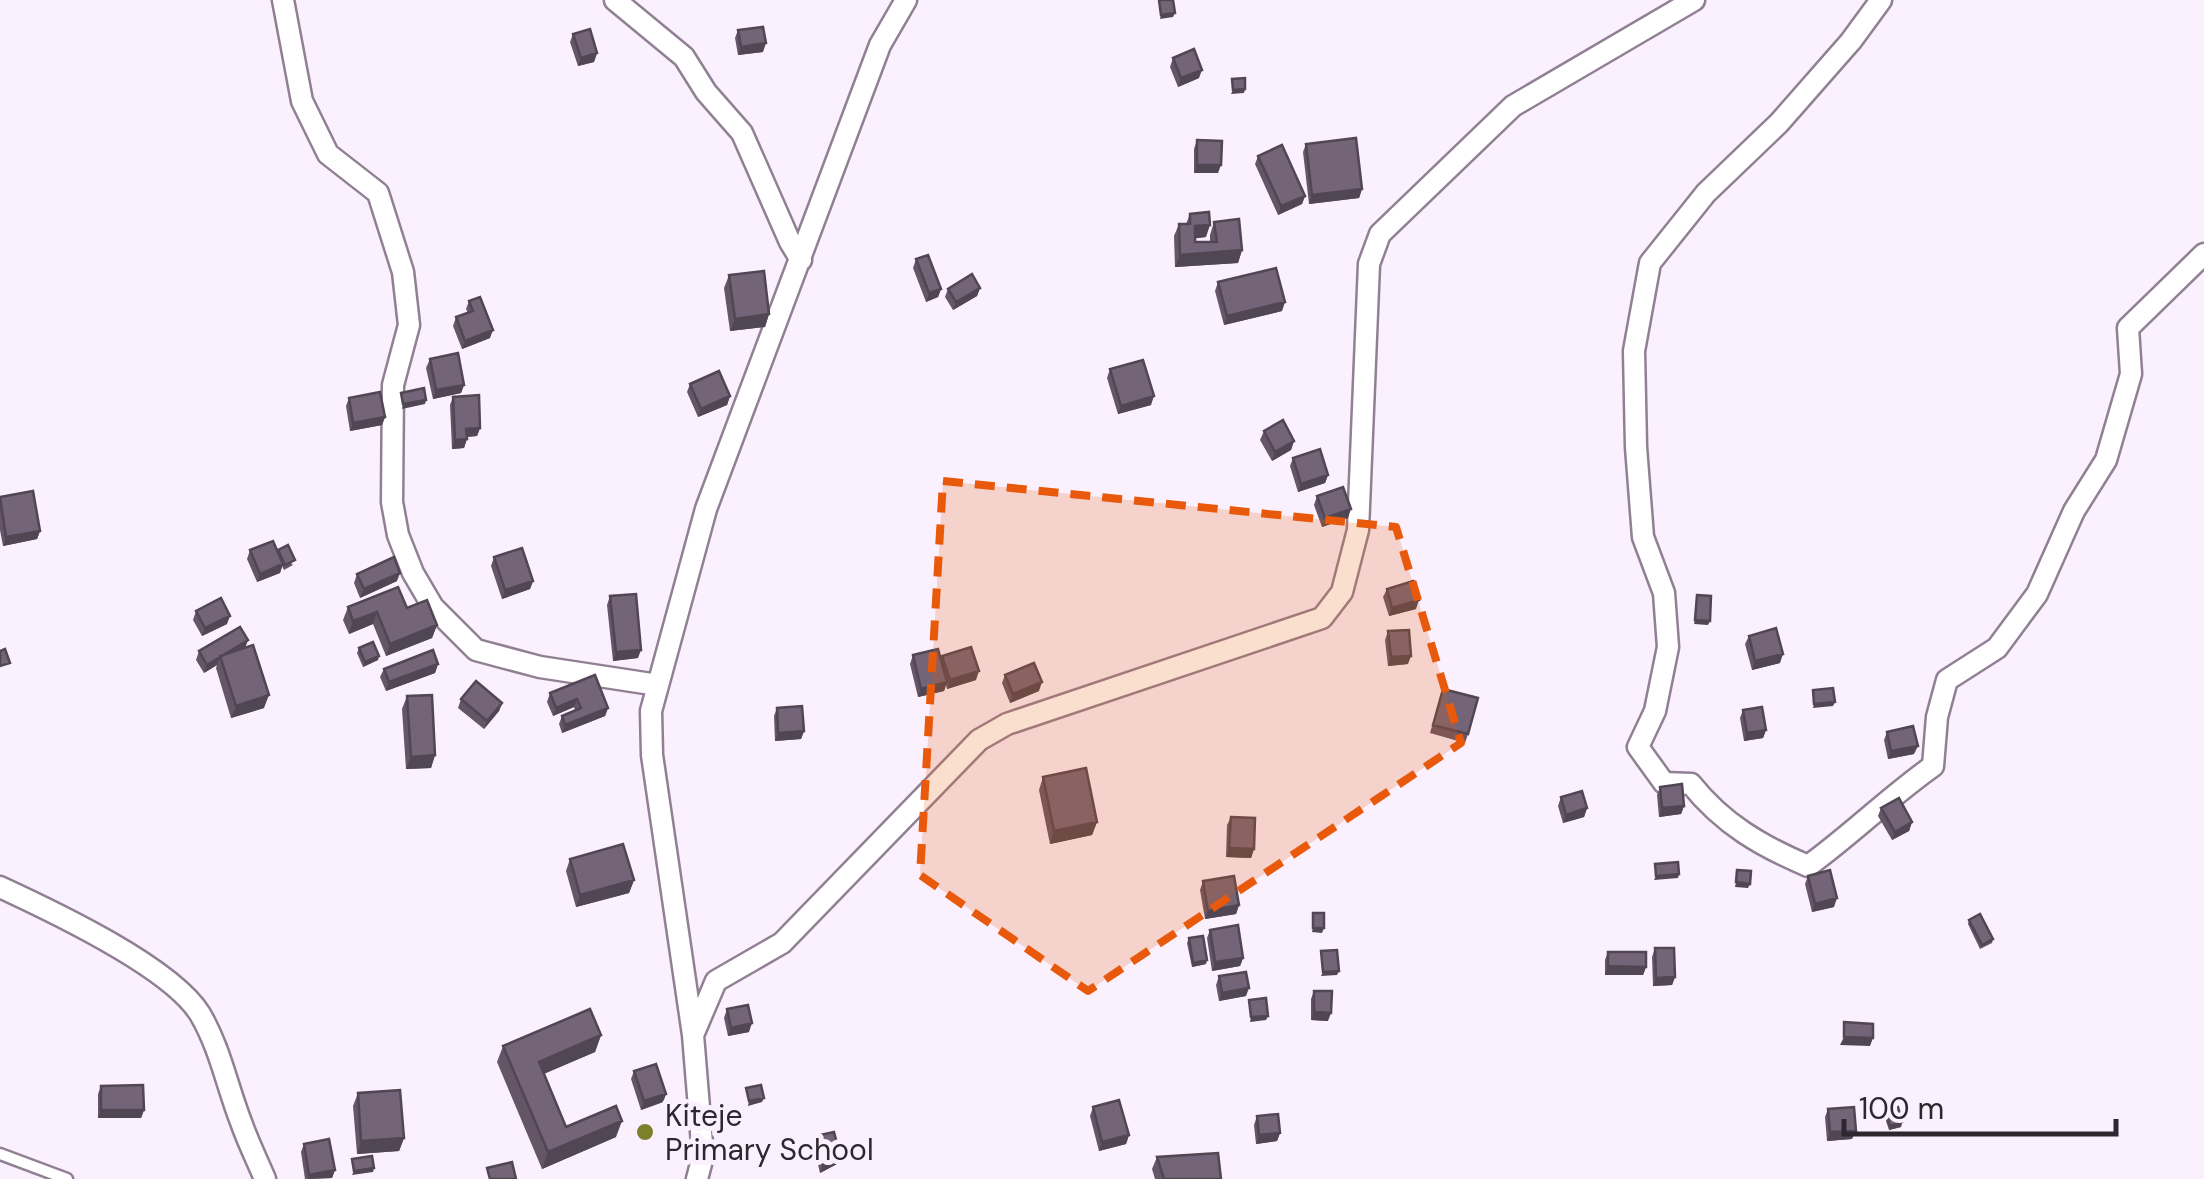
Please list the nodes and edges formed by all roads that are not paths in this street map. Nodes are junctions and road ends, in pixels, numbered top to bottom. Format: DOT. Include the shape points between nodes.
graph roads {
  1 [pos="283,0"];
  2 [pos="615,0"];
  3 [pos="906,0"];
  4 [pos="1694,0"];
  5 [pos="1881,0"];
  6 [pos="2204,254"];
  7 [pos="801,260"];
  8 [pos="658,686"];
  9 [pos="0,887"];
  10 [pos="694,1035"];
  11 [pos="0,1154"];
  12 [pos="67,1179"];
  13 [pos="266,1179"];
  14 [pos="697,1179"];
  1 -- 8 [label="street" via="302,101 328,154 378,193 403,272 409,325 394,385 392,502 412,573 433,608 476,650"];
  2 -- 7 [label="street" via="684,57 742,133"];
  3 -- 7 [label="street" via="880,45"];
  4 -- 10 [label="street" via="1513,106 1380,234 1369,264 1358,530 1342,592 1322,618 1007,724 979,740 782,943 716,981"];
  5 -- 6 [label="street" via="1852,41 1706,193 1650,263 1634,352 1636,446 1644,537 1664,593 1668,647 1638,747 1664,783 1691,784 1712,811 1760,846 1808,866 1933,766 1946,680 2007,635 2036,594 2074,510 2106,460 2131,374 2128,328"];
  7 -- 8 [label="street" via="706,509"];
  8 -- 10 [label="street" via="652,755"];
  9 -- 13 [label="street" via="64,917 176,986 198,1010"];
  10 -- 14 [label="street" via="703,1156"];
  11 -- 12 [label="lane"];
}
